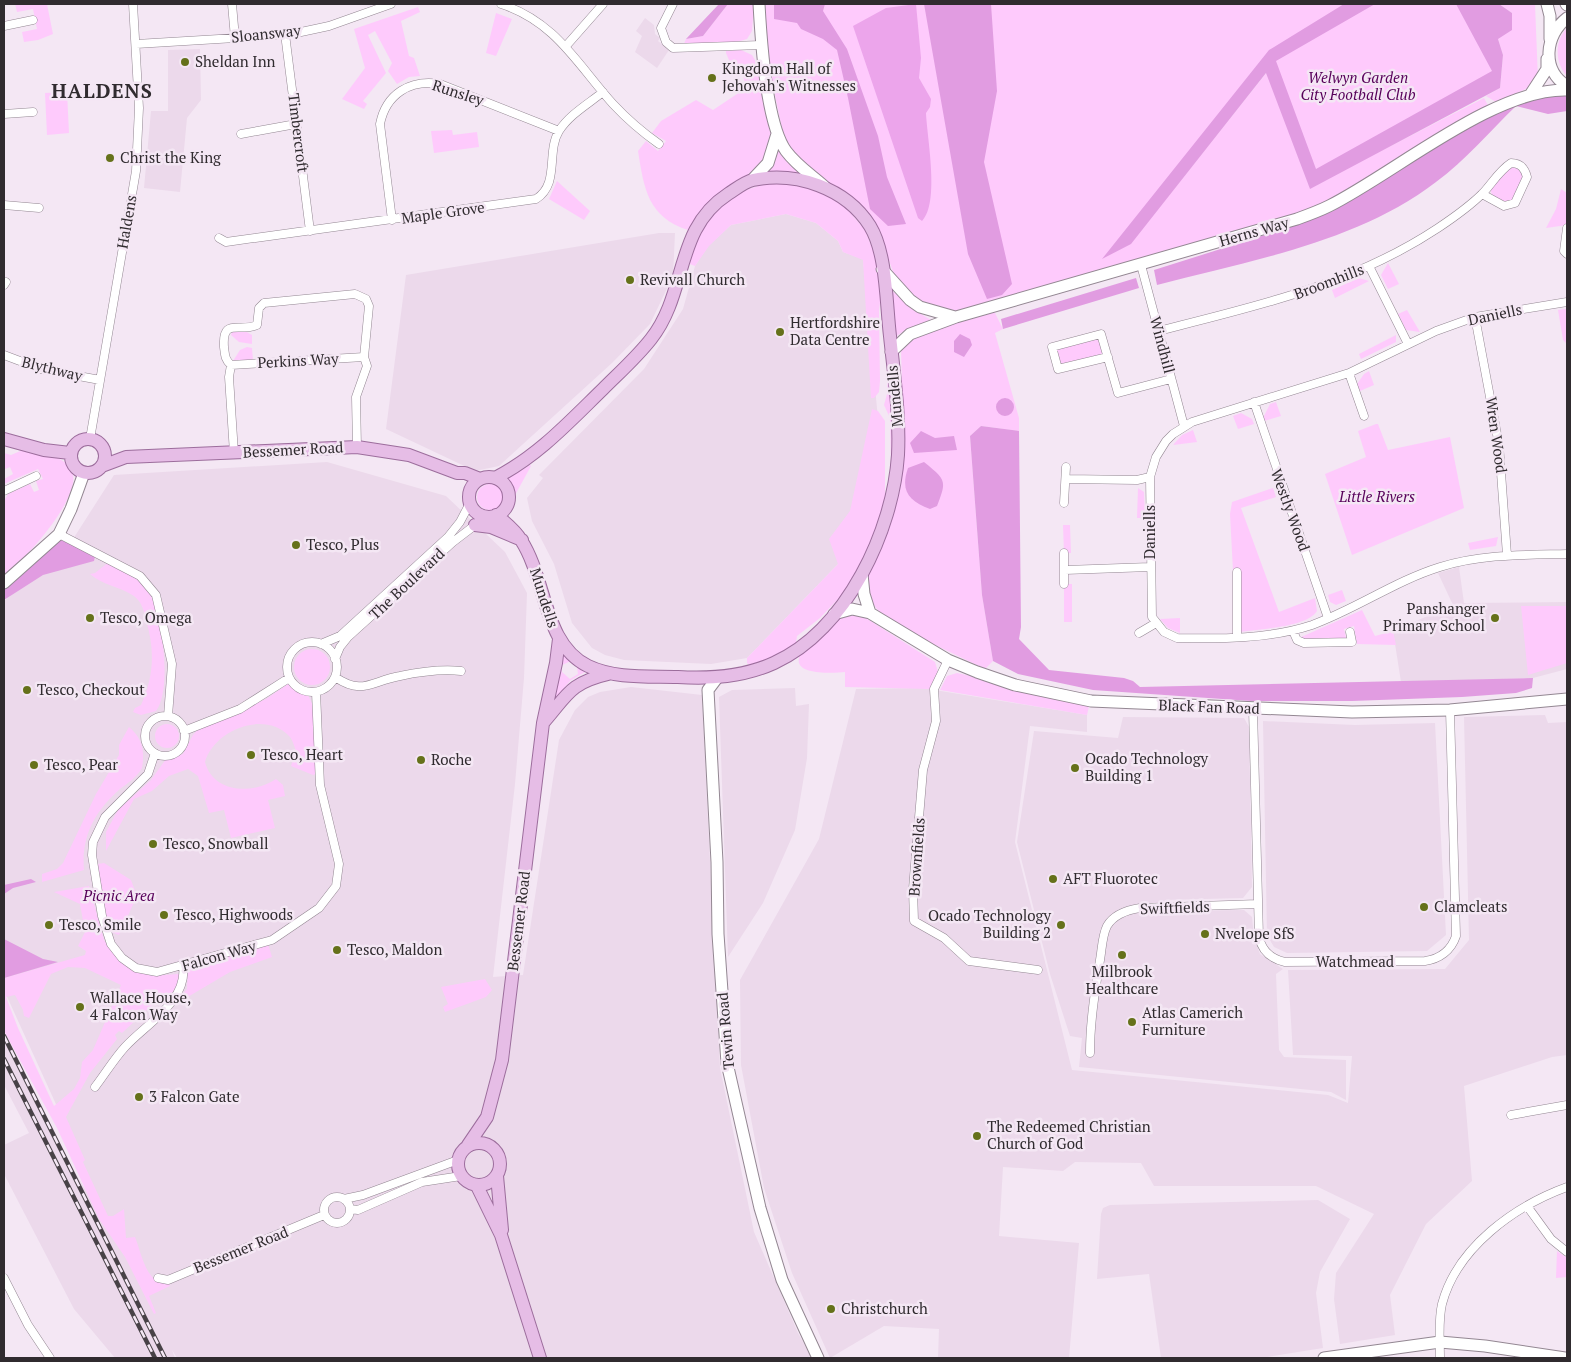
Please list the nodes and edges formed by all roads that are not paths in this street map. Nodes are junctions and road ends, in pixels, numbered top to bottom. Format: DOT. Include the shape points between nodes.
graph roads {
  1 [pos="133,4"];
  2 [pos="232,4"];
  3 [pos="391,4"];
  4 [pos="501,4"];
  5 [pos="603,4"];
  6 [pos="673,4"];
  7 [pos="759,4"];
  8 [pos="1547,4"];
  9 [pos="1567,18"];
  10 [pos="34,20"];
  11 [pos="4,26"];
  12 [pos="285,34"];
  13 [pos="235,38"];
  14 [pos="1550,39"];
  15 [pos="136,44"];
  16 [pos="762,45"];
  17 [pos="566,46"];
  18 [pos="1548,53"];
  19 [pos="1567,88"];
  20 [pos="603,92"];
  21 [pos="1530,95"];
  22 [pos="32,112"];
  23 [pos="4,114"];
  24 [pos="296,124"];
  25 [pos="559,131"];
  26 [pos="241,134"];
  27 [pos="777,134"];
  28 [pos="659,144"];
  29 [pos="752,180"];
  30 [pos="827,189"];
  31 [pos="1482,194"];
  32 [pos="4,205"];
  33 [pos="39,208"];
  34 [pos="392,220"];
  35 [pos="1567,228"];
  36 [pos="310,231"];
  37 [pos="219,238"];
  38 [pos="1567,254"];
  39 [pos="1141,265"];
  40 [pos="1370,266"];
  41 [pos="882,269"];
  42 [pos="1567,302"];
  43 [pos="1475,317"];
  44 [pos="956,318"];
  45 [pos="1158,331"];
  46 [pos="1408,344"];
  47 [pos="891,352"];
  48 [pos="4,355"];
  49 [pos="364,357"];
  50 [pos="1108,357"];
  51 [pos="232,365"];
  52 [pos="1349,373"];
  53 [pos="1171,379"];
  54 [pos="100,380"];
  55 [pos="1254,402"];
  56 [pos="1364,416"];
  57 [pos="1184,426"];
  58 [pos="90,438"];
  59 [pos="4,439"];
  60 [pos="357,447"];
  61 [pos="103,448"];
  62 [pos="234,452"];
  63 [pos="70,453"];
  64 [pos="126,457"];
  65 [pos="102,466"];
  66 [pos="1066,466"];
  67 [pos="84,472"];
  68 [pos="457,473"];
  69 [pos="36,476"];
  70 [pos="1150,477"];
  71 [pos="495,478"];
  72 [pos="480,479"];
  73 [pos="1066,479"];
  74 [pos="4,491"];
  75 [pos="470,498"];
  76 [pos="1064,503"];
  77 [pos="492,516"];
  78 [pos="475,525"];
  79 [pos="59,534"];
  80 [pos="522,540"];
  81 [pos="1064,553"];
  82 [pos="1567,554"];
  83 [pos="1507,555"];
  84 [pos="1150,567"];
  85 [pos="1065,570"];
  86 [pos="1237,572"];
  87 [pos="862,574"];
  88 [pos="4,583"];
  89 [pos="1064,584"];
  90 [pos="870,613"];
  91 [pos="834,614"];
  92 [pos="1328,618"];
  93 [pos="1156,623"];
  94 [pos="1293,631"];
  95 [pos="1350,632"];
  96 [pos="1138,633"];
  97 [pos="1237,637"];
  98 [pos="558,639"];
  99 [pos="321,644"];
  100 [pos="336,659"];
  101 [pos="948,660"];
  102 [pos="461,671"];
  103 [pos="608,674"];
  104 [pos="335,677"];
  105 [pos="289,678"];
  106 [pos="695,678"];
  107 [pos="717,678"];
  108 [pos="708,690"];
  109 [pos="316,692"];
  110 [pos="1567,699"];
  111 [pos="1253,709"];
  112 [pos="1450,710"];
  113 [pos="168,716"];
  114 [pos="543,723"];
  115 [pos="184,731"];
  116 [pos="155,753"];
  117 [pos="1258,904"];
  118 [pos="183,966"];
  119 [pos="1038,970"];
  120 [pos="1090,1053"];
  121 [pos="95,1087"];
  122 [pos="1567,1106"];
  123 [pos="1511,1116"];
  124 [pos="488,1117"];
  125 [pos="468,1145"];
  126 [pos="489,1145"];
  127 [pos="458,1160"];
  128 [pos="461,1176"];
  129 [pos="497,1176"];
  130 [pos="477,1186"];
  131 [pos="1567,1187"];
  132 [pos="344,1199"];
  133 [pos="1527,1206"];
  134 [pos="350,1209"];
  135 [pos="324,1215"];
  136 [pos="501,1235"];
  137 [pos="1567,1252"];
  138 [pos="4,1278"];
  139 [pos="158,1278"];
  140 [pos="1440,1342"];
  141 [pos="50,1358"];
  142 [pos="540,1358"];
  143 [pos="818,1358"];
  144 [pos="1324,1358"];
  145 [pos="1440,1358"];
  146 [pos="1565,1358"];
  1 -- 15 [label="street, Haldens"];
  2 -- 13 [label="street"];
  3 -- 12 [label="street, Sloansway" via="329,26"];
  4 -- 17 [label="street" via="537,21"];
  5 -- 17 [label="street"];
  6 -- 16 [label="street" via="661,28 666,42 673,48"];
  7 -- 16 [label="street"];
  8 -- 14 [label="street"];
  9 -- 14 [label="street"];
  10 -- 11 [label="street"];
  12 -- 13 [label="street, Sloansway"];
  12 -- 24 [label="street, Timbercroft"];
  13 -- 15 [label="street, Sloansway"];
  14 -- 18 [label="street"];
  15 -- 54 [label="street, Haldens" via="139,108 136,171"];
  16 -- 27 [label="street"];
  17 -- 20 [label="street"];
  18 -- 19 [label="street" via="1553,72"];
  18 -- 21 [label="street" via="1547,69"];
  19 -- 21 [label="street, Herns Way"];
  20 -- 25 [label="street, Maple Grove"];
  20 -- 28 [label="street" via="631,123"];
  21 -- 39 [label="street, Herns Way" via="1452,132 1329,206 1297,219"];
  22 -- 23 [label="street"];
  24 -- 26 [label="street"];
  24 -- 36 [label="street, Timbercroft"];
  25 -- 34 [label="street, Maple Grove" via="547,188 536,199"];
  25 -- 34 [label="street, Runsley" via="440,84 422,82 408,86 390,100 380,124"];
  27 -- 29 [label="street" via="768,163"];
  27 -- 30 [label="street" via="794,160"];
  29 -- 30 [label="main road, Mundells" via="795,179"];
  29 -- 71 [label="main road" via="714,204 701,219 693,232 670,306 653,337 545,445 515,468"];
  30 -- 41 [label="main road, Mundells" via="848,201 869,225"];
  31 -- 31 [label="street, Broomhills" via="1504,206 1515,203 1527,178 1522,166 1512,163 1502,169"];
  31 -- 40 [label="street, Broomhills" via="1436,229"];
  32 -- 33 [label="street"];
  34 -- 36 [label="street, Maple Grove"];
  35 -- 38 [label="street" via="1564,250"];
  36 -- 37 [label="street, Maple Grove" via="226,242"];
  39 -- 44 [label="street, Herns Way"];
  39 -- 45 [label="street, Windhill"];
  40 -- 45 [label="street, Broomhills" via="1301,294"];
  40 -- 46 [label="street"];
  41 -- 44 [label="street" via="920,307"];
  41 -- 47 [label="main road, Mundells"];
  42 -- 43 [label="street, Daniells"];
  43 -- 46 [label="street, Daniells"];
  43 -- 83 [label="street, Wren Wood" via="1499,445"];
  44 -- 47 [label="street, Herns Way" via="910,334"];
  45 -- 53 [label="street, Windhill"];
  46 -- 52 [label="street, Daniells"];
  47 -- 87 [label="main road, Mundells" via="898,417 895,478 887,515"];
  48 -- 54 [label="street, Blythway" via="53,372"];
  49 -- 51 [label="street, Perkins Way"];
  49 -- 51 [label="street" via="369,306 366,299 355,294 264,303 259,308 257,325 229,328 224,334 225,358"];
  49 -- 60 [label="street" via="367,366 356,397"];
  50 -- 50 [label="street" via="1058,369 1052,347 1101,334"];
  50 -- 53 [label="street" via="1118,393"];
  51 -- 62 [label="street" via="229,373"];
  52 -- 55 [label="street, Daniells"];
  52 -- 56 [label="street"];
  53 -- 57 [label="street, Windhill"];
  54 -- 58 [label="street, Haldens"];
  55 -- 57 [label="street, Daniells"];
  55 -- 92 [label="street, Westly Wood"];
  57 -- 70 [label="street, Daniells" via="1160,449"];
  58 -- 61 [label="main road"];
  58 -- 63 [label="main road" via="76,444"];
  59 -- 63 [label="main road"];
  60 -- 62 [label="main road, Bessemer Road"];
  60 -- 68 [label="main road, Bessemer Road" via="409,455"];
  61 -- 64 [label="main road, Bessemer Road"];
  61 -- 65 [label="main road" via="105,459"];
  62 -- 64 [label="main road, Bessemer Road"];
  63 -- 67 [label="main road" via="74,466"];
  64 -- 65 [label="main road, Bessemer Road"];
  65 -- 67 [label="main road" via="95,472"];
  66 -- 73 [label="street"];
  67 -- 79 [label="street" via="72,509"];
  68 -- 72 [label="main road, Bessemer Road"];
  68 -- 75 [label="main road"];
  69 -- 74 [label="street"];
  70 -- 73 [label="street" via="1137,480"];
  70 -- 84 [label="street, Daniells"];
  71 -- 72 [label="main road" via="485,476"];
  71 -- 77 [label="main road" via="503,482 509,496 506,506"];
  72 -- 75 [label="main road" via="472,486"];
  73 -- 76 [label="street"];
  75 -- 77 [label="main road" via="476,512"];
  75 -- 99 [label="street, The Boulevard" via="460,522 448,537 340,636"];
  77 -- 78 [label="street, The Boulevard"];
  77 -- 80 [label="main road, Mundells" via="509,525"];
  78 -- 80 [label="main road" via="492,527"];
  78 -- 100 [label="street, The Boulevard" via="348,638"];
  79 -- 88 [label="street"];
  79 -- 113 [label="street" via="140,576 156,596 172,664"];
  80 -- 98 [label="main road, Mundells"];
  81 -- 85 [label="street"];
  82 -- 83 [label="street"];
  83 -- 92 [label="street" via="1438,567"];
  84 -- 85 [label="street"];
  84 -- 93 [label="street, Daniells" via="1152,617"];
  85 -- 89 [label="street"];
  86 -- 97 [label="street"];
  87 -- 90 [label="street"];
  87 -- 91 [label="main road, Mundells"];
  90 -- 91 [label="street, Black Fan Road" via="852,609"];
  90 -- 101 [label="street, Black Fan Road"];
  91 -- 107 [label="main road, Mundells" via="800,647 782,659 746,673"];
  92 -- 94 [label="street"];
  93 -- 96 [label="street"];
  93 -- 97 [label="street" via="1164,632 1177,638"];
  94 -- 95 [label="street" via="1297,640 1304,643 1352,642"];
  94 -- 97 [label="street"];
  98 -- 103 [label="main road, Mundells" via="584,664"];
  98 -- 114 [label="main road, Bessemer Road"];
  99 -- 100 [label="street"];
  99 -- 105 [label="street" via="306,643 293,651 287,664"];
  100 -- 104 [label="street"];
  101 -- 111 [label="street, Black Fan Road" via="1015,684 1091,700"];
  101 -- 119 [label="street, Brownfields" via="934,690 936,722 923,770 913,889 914,921 944,938 969,961"];
  102 -- 104 [label="street" via="401,676 364,687 346,684"];
  103 -- 106 [label="main road, Mundells"];
  103 -- 114 [label="main road" via="592,677 575,686"];
  104 -- 109 [label="street" via="329,686"];
  105 -- 109 [label="street" via="303,690"];
  105 -- 115 [label="street" via="240,709"];
  106 -- 107 [label="main road, Mundells"];
  106 -- 108 [label="street"];
  107 -- 108 [label="street"];
  108 -- 143 [label="street, Tewin Road" via="727,1063 760,1208 782,1280"];
  109 -- 118 [label="street, Falcon Way" via="320,784 340,864 336,886 319,908 272,940"];
  110 -- 112 [label="street, Black Fan Road"];
  111 -- 112 [label="street, Black Fan Road"];
  111 -- 117 [label="street, Watchmead"];
  112 -- 117 [label="street, Watchmead" via="1456,936 1450,948 1439,958 1425,961 1278,961 1261,945"];
  113 -- 115 [label="street" via="178,721"];
  113 -- 116 [label="street" via="156,718 147,726 147,744"];
  114 -- 124 [label="main road, Bessemer Road" via="502,1060"];
  115 -- 116 [label="street" via="183,744 179,749 168,755"];
  116 -- 118 [label="street, Falcon Way" via="148,774 105,817 93,842 92,855 105,931 122,958 146,971"];
  117 -- 120 [label="street, Swiftfields" via="1140,908 1125,911 1114,918 1104,935 1094,997"];
  118 -- 121 [label="street" via="185,977 176,996 124,1047"];
  122 -- 123 [label="street"];
  124 -- 125 [label="main road, Bessemer Road"];
  124 -- 126 [label="main road, Bessemer Road"];
  125 -- 126 [label="main road"];
  125 -- 127 [label="main road"];
  126 -- 129 [label="main road" via="500,1161"];
  127 -- 128 [label="main road"];
  127 -- 132 [label="street"];
  128 -- 130 [label="main road"];
  128 -- 134 [label="street" via="422,1182 358,1210"];
  129 -- 130 [label="main road"];
  129 -- 136 [label="main road"];
  130 -- 136 [label="main road"];
  131 -- 133 [label="street"];
  132 -- 134 [label="street"];
  132 -- 135 [label="street" via="331,1198 324,1206"];
  133 -- 137 [label="street" via="1550,1239"];
  133 -- 140 [label="street" via="1496,1226 1462,1264 1442,1305"];
  134 -- 135 [label="street" via="348,1218 342,1223 333,1223"];
  135 -- 139 [label="street, Bessemer Road" via="168,1280"];
  136 -- 142 [label="main road"];
  138 -- 141 [label="street" via="28,1325"];
  140 -- 144 [label="street"];
  140 -- 145 [label="street"];
  140 -- 146 [label="street"];
}
